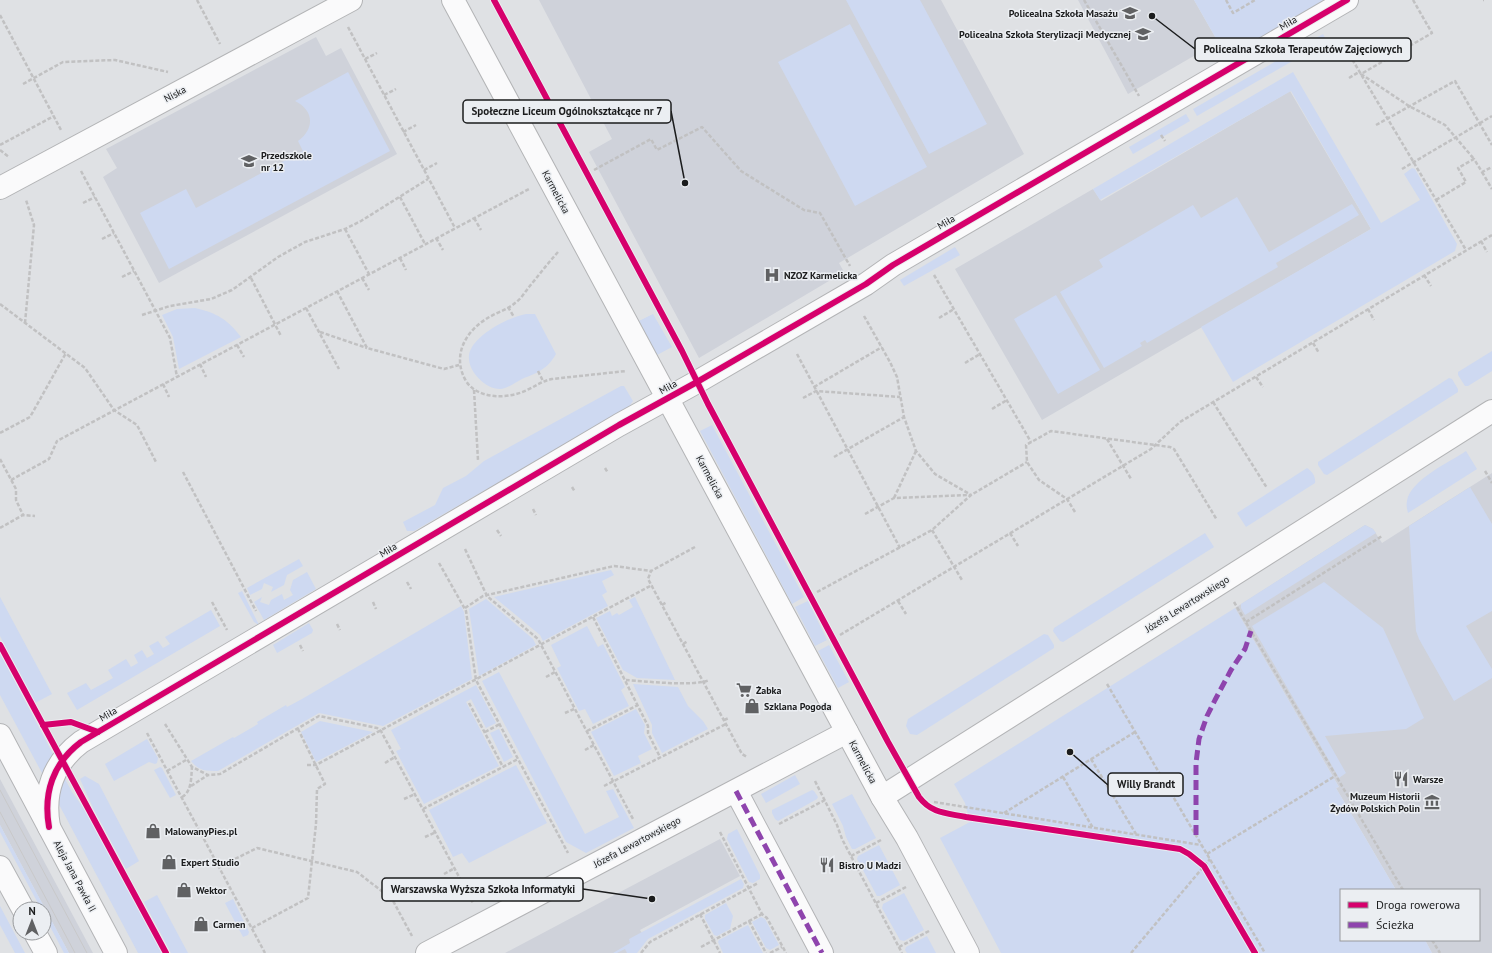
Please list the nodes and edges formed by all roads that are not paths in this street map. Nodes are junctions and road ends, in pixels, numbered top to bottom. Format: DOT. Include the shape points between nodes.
graph roads {
  1 [pos="351,0"];
  2 [pos="453,0"];
  3 [pos="1347,0"];
  4 [pos="0,188"];
  5 [pos="667,398"];
  6 [pos="1492,411"];
  7 [pos="847,732"];
  8 [pos="0,735"];
  9 [pos="736,791"];
  10 [pos="882,798"];
  11 [pos="49,827"];
  12 [pos="0,867"];
  13 [pos="19,901"];
  14 [pos="39,941"];
  15 [pos="420,946"];
  16 [pos="46,953"];
  17 [pos="116,953"];
  18 [pos="822,953"];
  19 [pos="968,953"];
  1 -- 4 [label="street, Niska"];
  2 -- 5 [label="street, Karmelicka"];
  3 -- 5 [label="street, Miła" via="893,265 866,284"];
  5 -- 7 [label="street, Karmelicka"];
  5 -- 11 [label="street, Miła" via="81,742 73,748 56,771 51,783 47,804"];
  6 -- 10 [label="street, Józefa Lewartowskiego"];
  7 -- 9 [label="street, Józefa Lewartowskiego"];
  7 -- 10 [label="street, Karmelicka"];
  8 -- 11 [label="street, Aleja Jana Pawła II"];
  9 -- 15 [label="street, Józefa Lewartowskiego" via="484,923"];
  9 -- 18 [label="street"];
  10 -- 19 [label="street, Karmelicka" via="907,838"];
  11 -- 17 [label="street, Aleja Jana Pawła II"];
  12 -- 13 [label="street"];
  14 -- 16 [label="street"];
}
